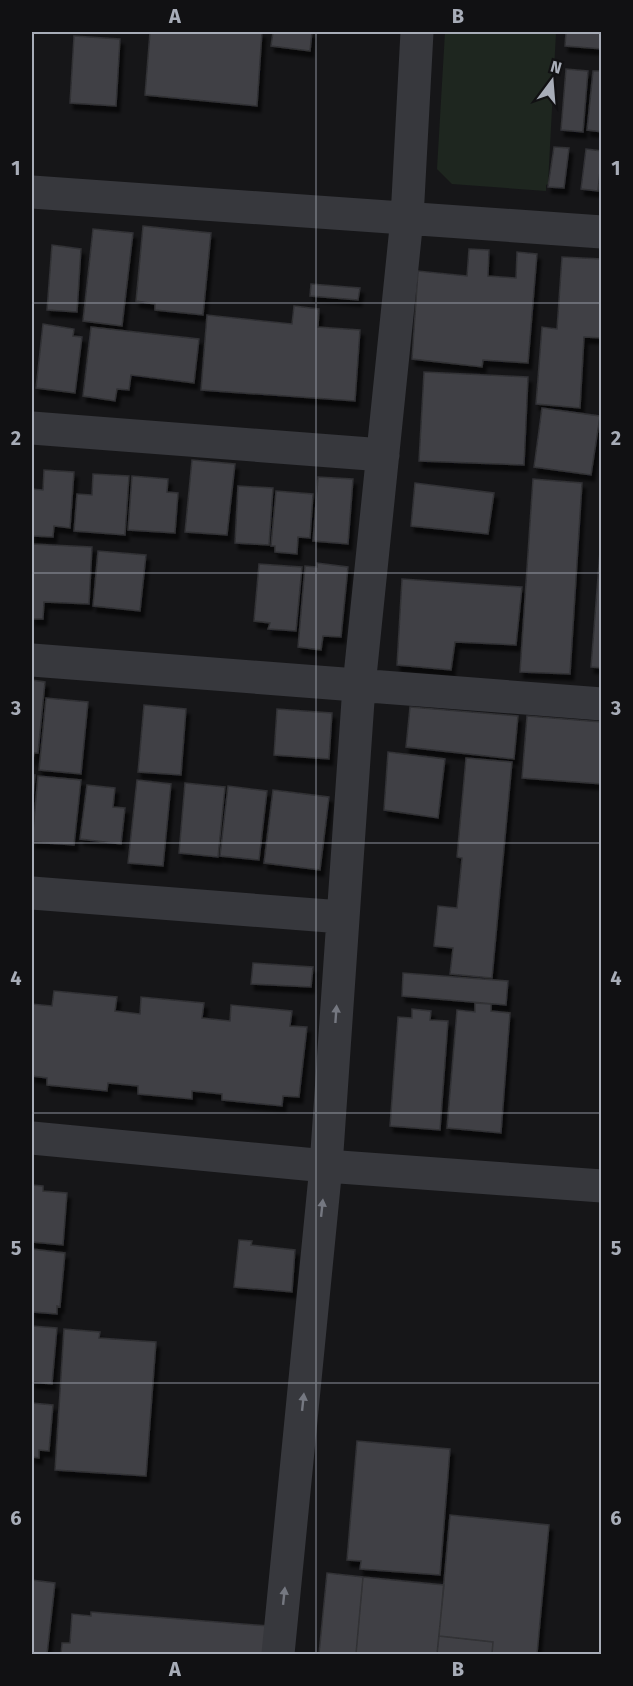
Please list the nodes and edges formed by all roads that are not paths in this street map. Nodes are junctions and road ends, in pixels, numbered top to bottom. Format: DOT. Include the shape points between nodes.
graph roads {
  1 [pos="417,32"];
  2 [pos="32,192"];
  3 [pos="407,218"];
  4 [pos="602,232"];
  5 [pos="32,428"];
  6 [pos="383,455"];
  7 [pos="32,660"];
  8 [pos="359,686"];
  9 [pos="602,704"];
  10 [pos="32,893"];
  11 [pos="342,917"];
  12 [pos="32,1138"];
  13 [pos="326,1166"];
  14 [pos="602,1186"];
  15 [pos="278,1654"];
  1 -- 3 [label="street"];
  2 -- 3 [label="street"];
  3 -- 4 [label="street"];
  3 -- 6 [label="street"];
  5 -- 6 [label="street"];
  6 -- 8 [label="street"];
  7 -- 8 [label="street"];
  8 -- 9 [label="street"];
  8 -- 11 [label="street"];
  10 -- 11 [label="street"];
  13 -- 11 [label="street, one-way"];
  12 -- 13 [label="street"];
  13 -- 14 [label="street"];
  15 -- 13 [label="street, one-way"];
}
